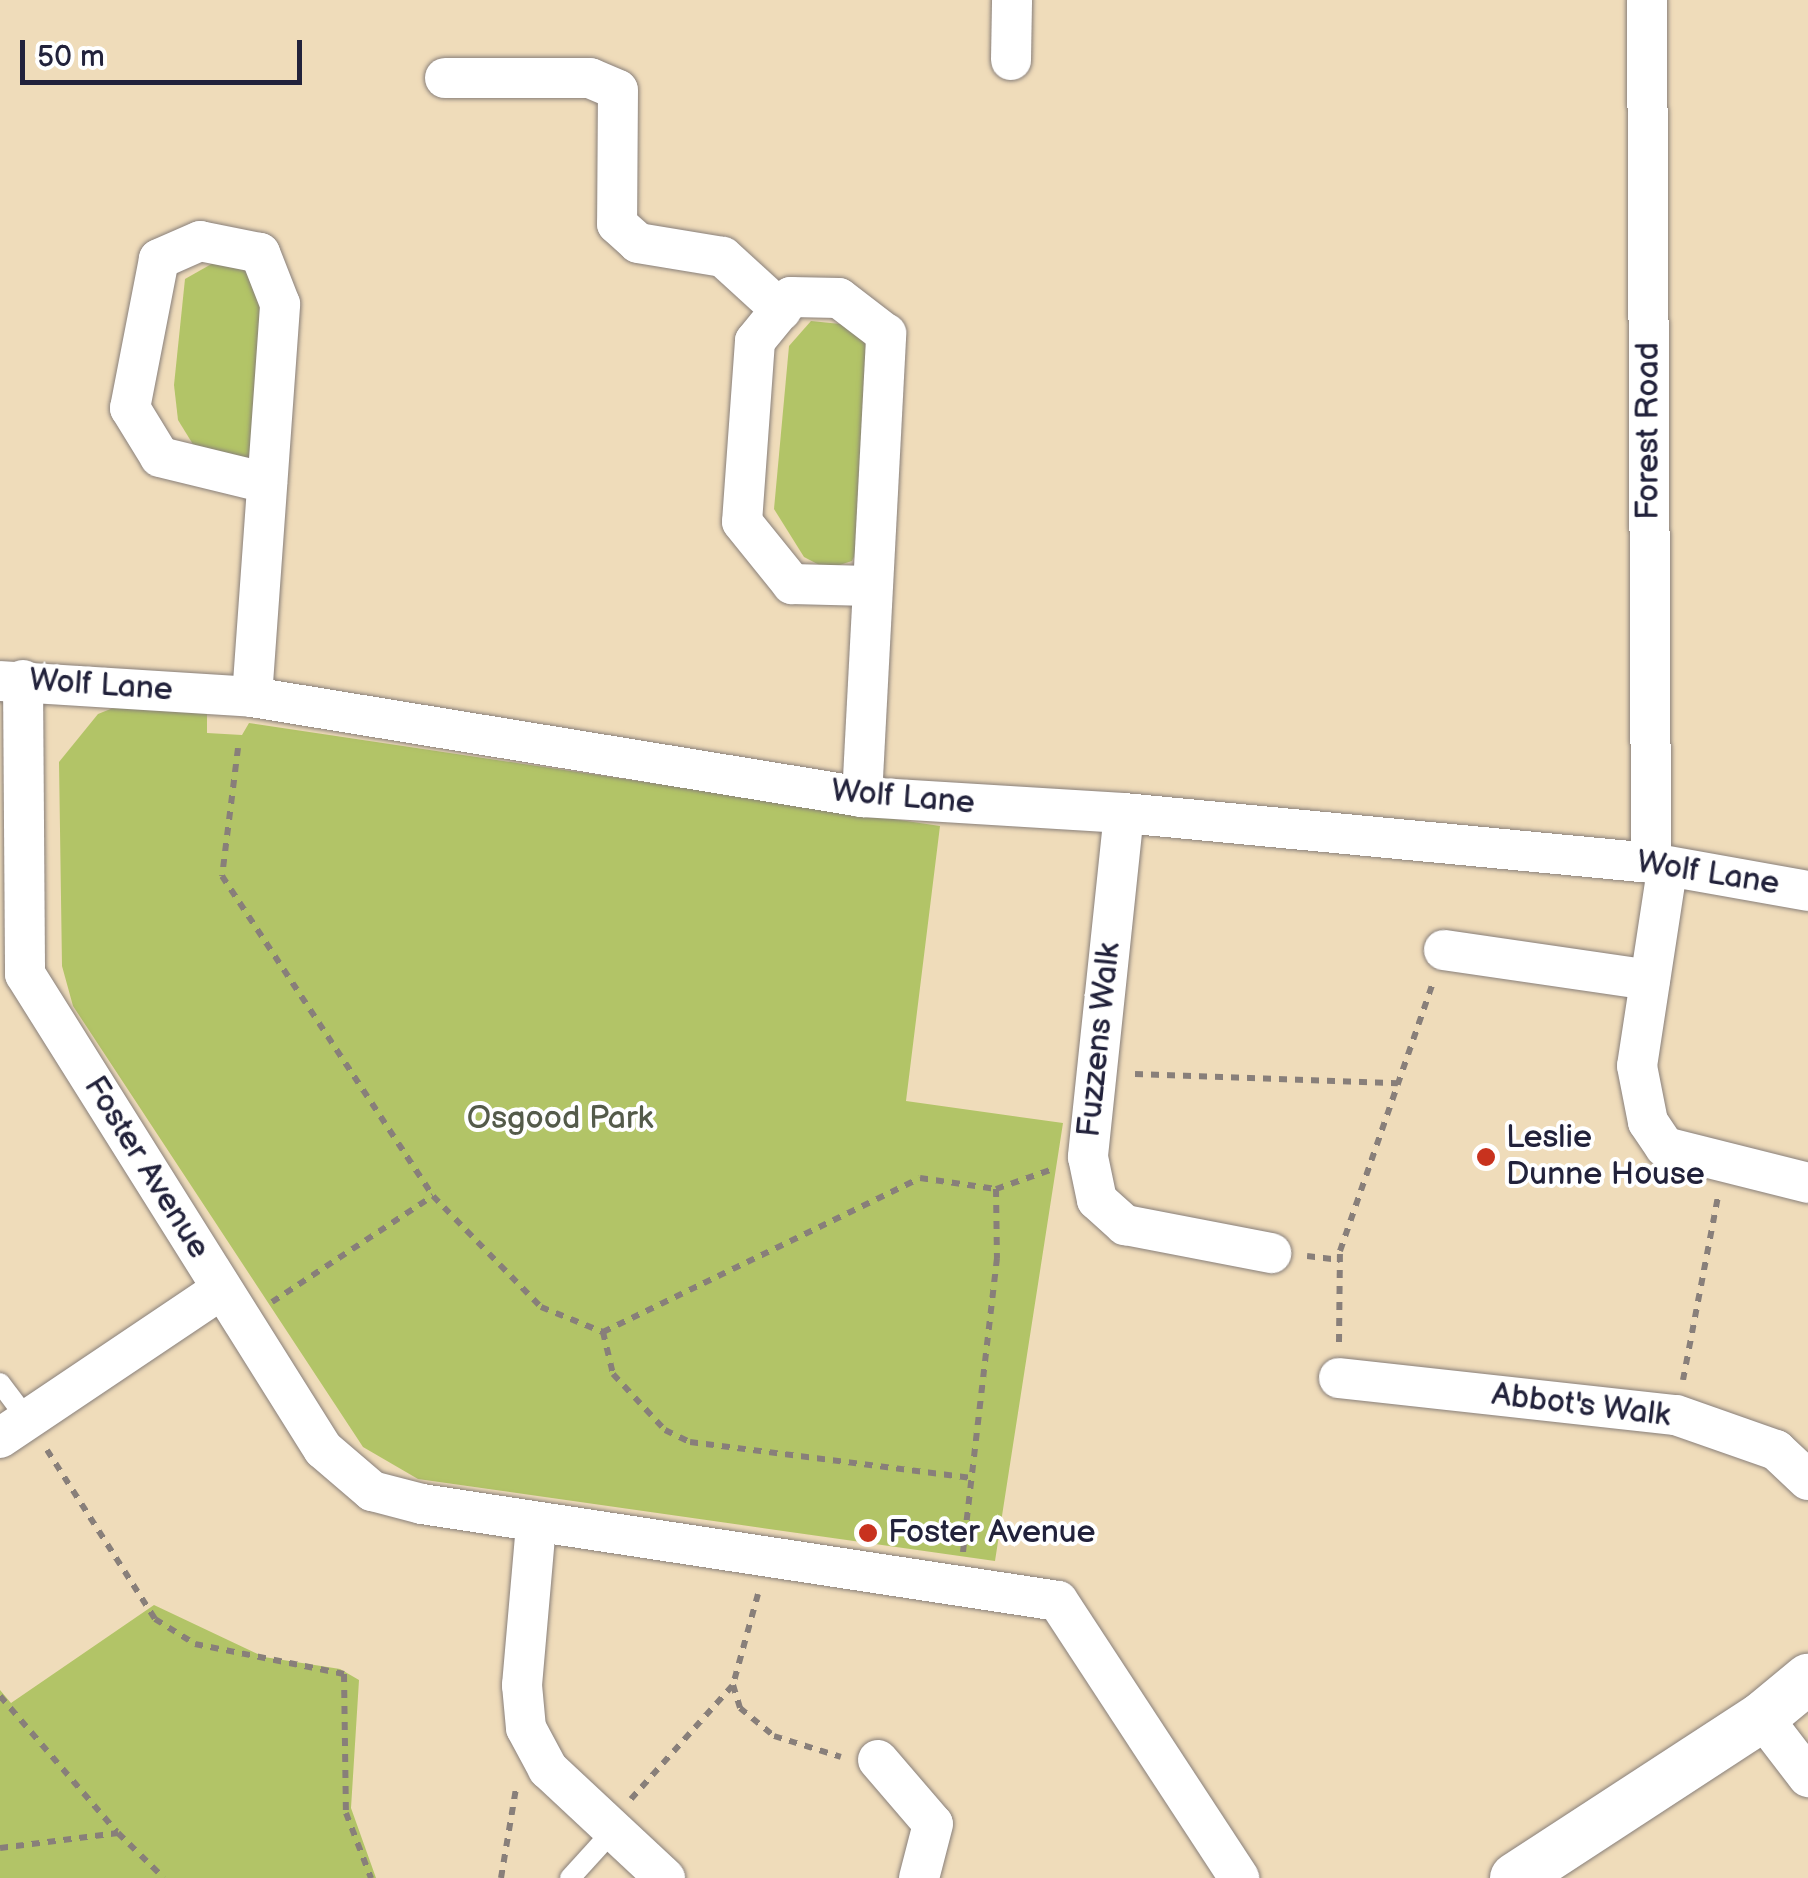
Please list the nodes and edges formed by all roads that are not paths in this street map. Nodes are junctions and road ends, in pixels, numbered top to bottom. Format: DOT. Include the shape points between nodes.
graph roads {
  1 [pos="1012,0"];
  2 [pos="1647,0"];
  3 [pos="1011,60"];
  4 [pos="445,78"];
  5 [pos="780,310"];
  6 [pos="267,483"];
  7 [pos="869,586"];
  8 [pos="12,681"];
  9 [pos="252,697"];
  10 [pos="862,798"];
  11 [pos="1124,814"];
  12 [pos="1659,866"];
  13 [pos="1808,890"];
  14 [pos="1444,950"];
  15 [pos="1650,980"];
  16 [pos="1808,1182"];
  17 [pos="1271,1252"];
  18 [pos="232,1306"];
  19 [pos="1338,1378"];
  20 [pos="0,1383"];
  21 [pos="14,1429"];
  22 [pos="1808,1480"];
  23 [pos="536,1525"];
  24 [pos="1808,1679"];
  25 [pos="1762,1717"];
  26 [pos="882,1764"];
  27 [pos="1808,1777"];
  28 [pos="608,1831"];
  29 [pos="570,1878"];
  30 [pos="665,1878"];
  31 [pos="919,1878"];
  32 [pos="1239,1878"];
  33 [pos="1515,1878"];
  1 -- 3 [label="street"];
  2 -- 12 [label="street, Forest Road"];
  4 -- 5 [label="street" via="590,78 618,90 617,224 638,243 723,257"];
  5 -- 7 [label="street" via="791,297 839,298 886,334"];
  5 -- 7 [label="street" via="755,342 742,522 792,584"];
  6 -- 6 [label="street" via="280,304 260,253 200,241 159,259 130,408 160,457"];
  6 -- 9 [label="street"];
  7 -- 10 [label="street"];
  8 -- 9 [label="street, Wolf Lane"];
  8 -- 18 [label="street, Foster Avenue" via="25,974"];
  9 -- 10 [label="street, Wolf Lane"];
  10 -- 11 [label="street, Wolf Lane"];
  11 -- 12 [label="street, Wolf Lane"];
  11 -- 17 [label="street, Fuzzens Walk" via="1088,1158 1097,1200 1125,1226"];
  12 -- 13 [label="street, Wolf Lane"];
  12 -- 15 [label="street, Forest Road"];
  14 -- 15 [label="street"];
  15 -- 16 [label="street, Forest Road" via="1638,1066 1648,1122 1665,1147"];
  18 -- 21 [label="street"];
  18 -- 23 [label="street, Foster Avenue" via="324,1449 372,1490"];
  19 -- 22 [label="street, Abbot's Walk" via="1676,1415 1776,1450"];
  20 -- 21 [label="lane"];
  23 -- 28 [label="street" via="522,1685 526,1728 548,1769"];
  23 -- 32 [label="street, Foster Avenue" via="1058,1601"];
  24 -- 25 [label="street"];
  25 -- 27 [label="street"];
  25 -- 33 [label="street"];
  26 -- 31 [label="street" via="932,1824"];
  28 -- 29 [label="lane"];
  28 -- 30 [label="street"];
}
